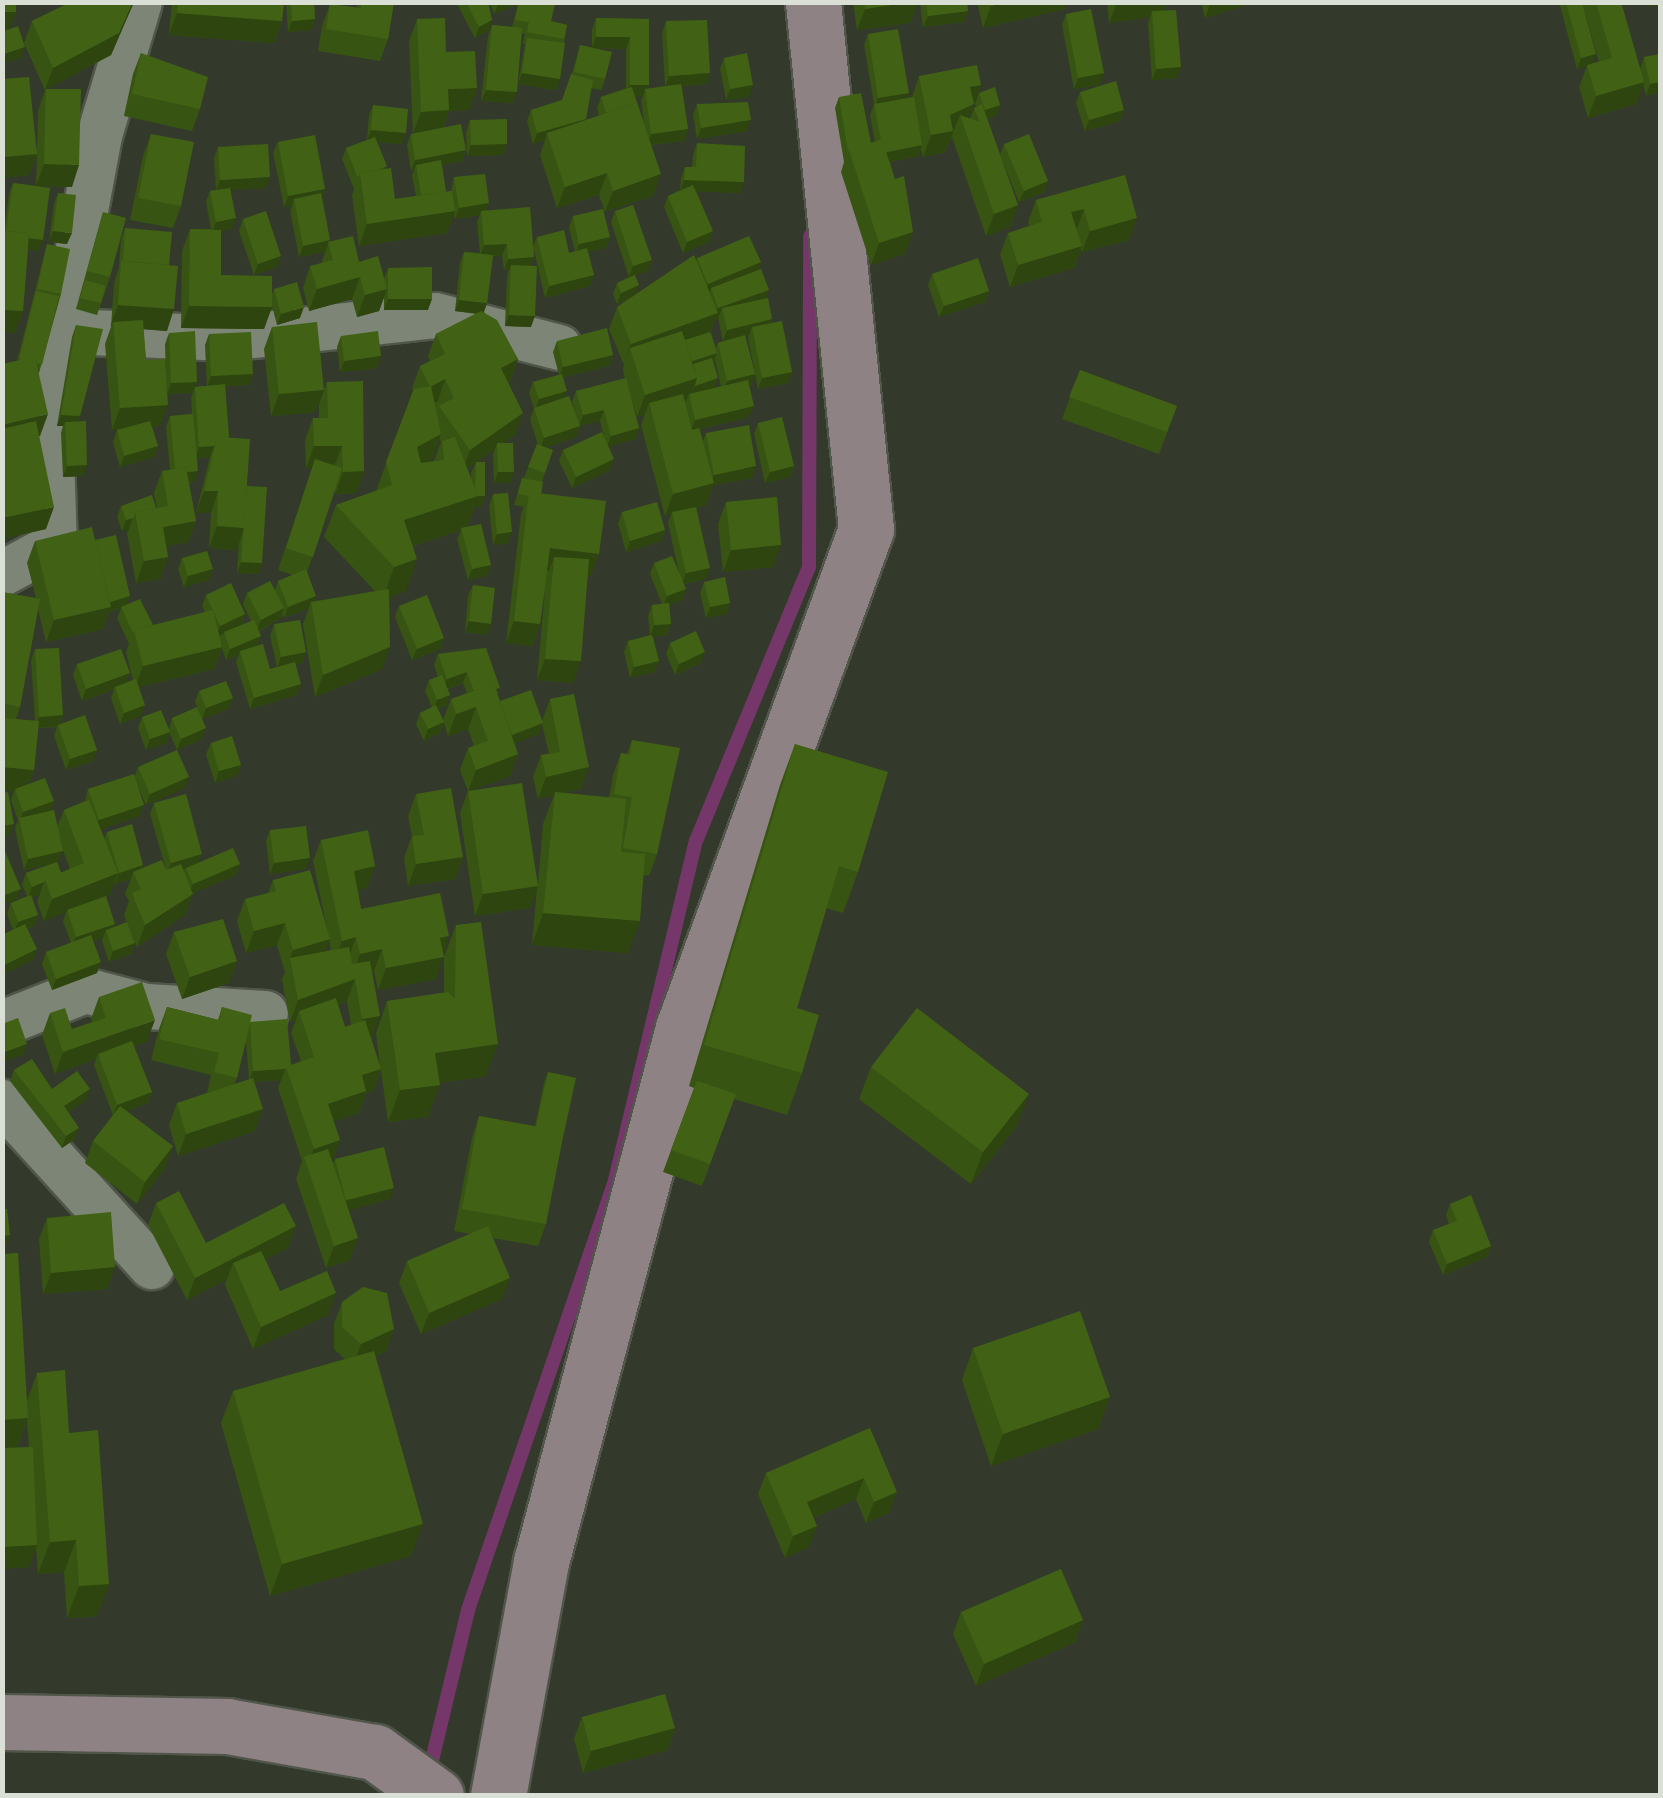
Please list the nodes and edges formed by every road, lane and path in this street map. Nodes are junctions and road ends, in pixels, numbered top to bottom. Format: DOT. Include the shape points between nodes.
graph roads {
  1 [pos="139,2"];
  2 [pos="813,2"];
  3 [pos="65,317"];
  4 [pos="559,347"];
  5 [pos="2,572"];
  6 [pos="266,1013"];
  7 [pos="2,1023"];
  8 [pos="2,1102"];
  9 [pos="151,1266"];
  10 [pos="2,1722"];
  11 [pos="436,1796"];
  12 [pos="498,1796"];
  1 -- 3 [label="street" via="99,135"];
  2 -- 12 [label="street" via="866,529 683,1028 541,1562"];
  3 -- 4 [label="street" via="90,332 226,338 435,315"];
  3 -- 5 [label="street" via="50,423 54,546"];
  6 -- 7 [label="street" via="146,1006 85,990"];
  8 -- 9 [label="street"];
  10 -- 11 [label="street" via="227,1726 376,1752"];
}
